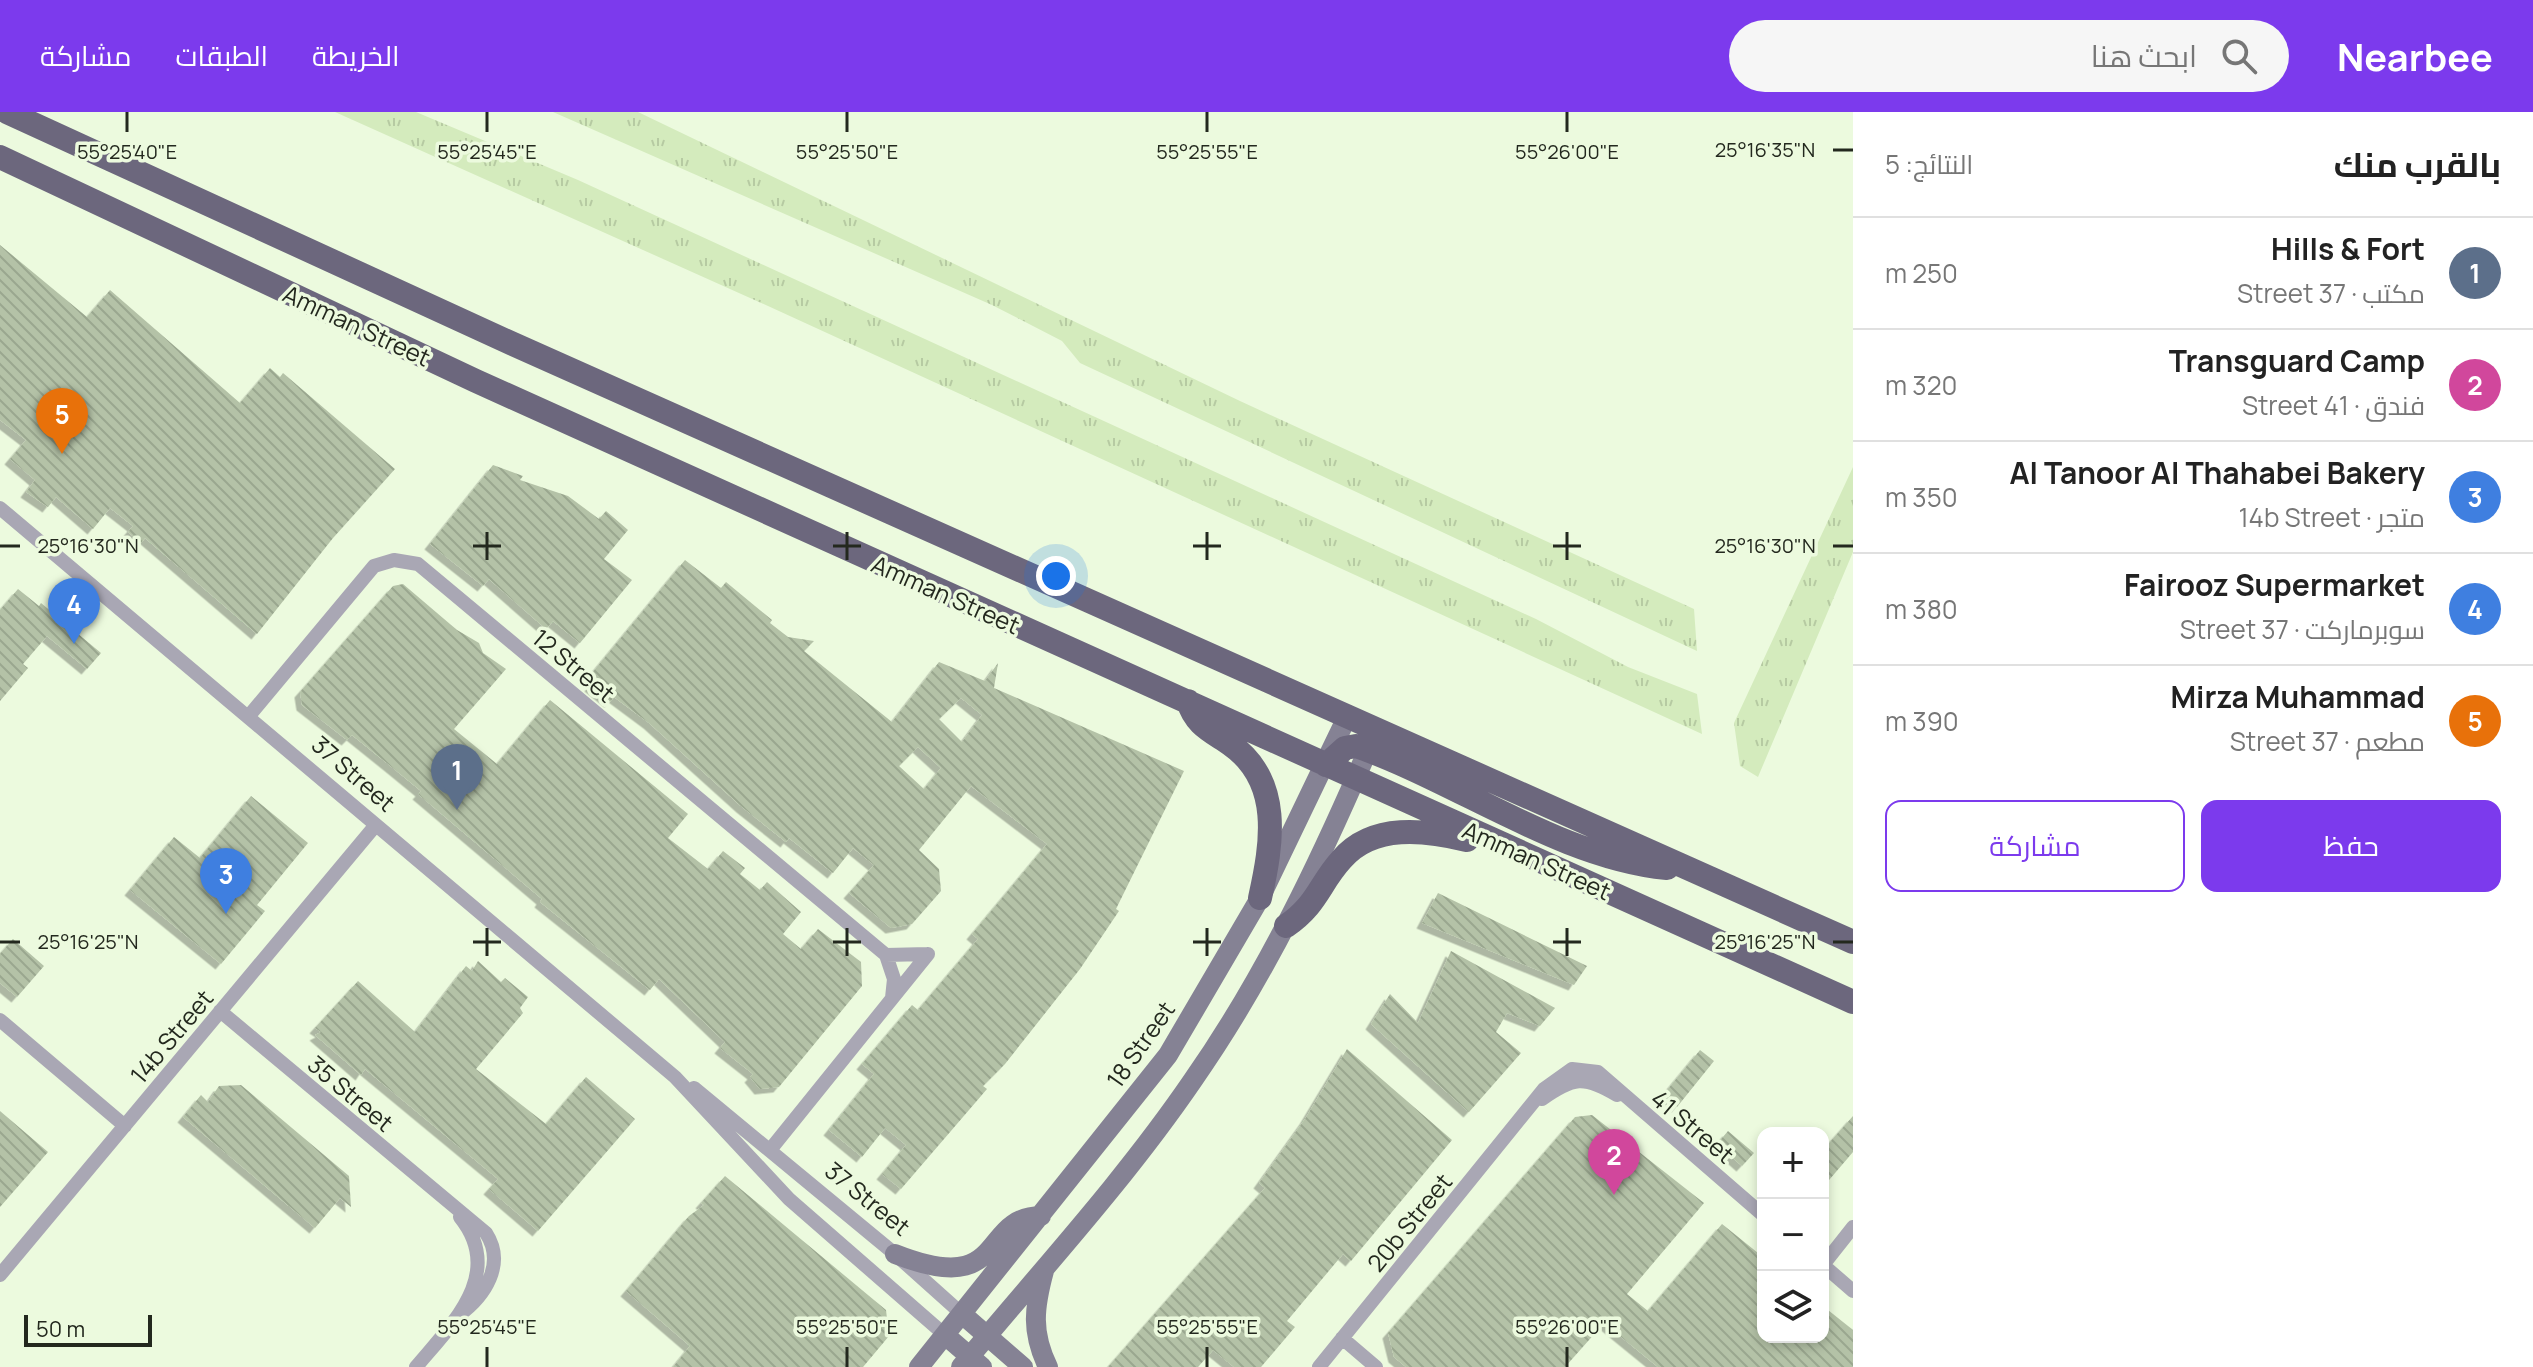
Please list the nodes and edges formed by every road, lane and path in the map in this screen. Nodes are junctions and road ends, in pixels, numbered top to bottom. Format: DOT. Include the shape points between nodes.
graph roads {
  1 [pos="7,112"];
  2 [pos="0,157"];
  3 [pos="0,508"];
  4 [pos="1188,701"];
  5 [pos="1348,715"];
  6 [pos="248,717"];
  7 [pos="1372,740"];
  8 [pos="1326,765"];
  9 [pos="1356,778"];
  10 [pos="375,826"];
  11 [pos="1498,842"];
  12 [pos="1260,898"];
  13 [pos="1286,926"];
  14 [pos="1853,942"];
  15 [pos="886,955"];
  16 [pos="892,998"];
  17 [pos="1853,1002"];
  18 [pos="220,1011"];
  19 [pos="0,1020"];
  20 [pos="675,1077"];
  21 [pos="1533,1106"];
  22 [pos="125,1126"];
  23 [pos="770,1150"];
  24 [pos="1757,1210"];
  25 [pos="1041,1216"];
  26 [pos="1853,1227"];
  27 [pos="895,1254"];
  28 [pos="1829,1257"];
  29 [pos="1046,1263"];
  30 [pos="1829,1270"];
  31 [pos="0,1275"];
  32 [pos="1853,1291"];
  33 [pos="962,1314"];
  34 [pos="945,1335"];
  35 [pos="987,1335"];
  36 [pos="1342,1338"];
  37 [pos="971,1364"];
  38 [pos="416,1367"];
  39 [pos="919,1367"];
  40 [pos="1023,1367"];
  41 [pos="1048,1367"];
  42 [pos="1319,1367"];
  43 [pos="1376,1367"];
  1 -- 5 [label="main road, Amman Street" via="513,344"];
  2 -- 4 [label="main road, Amman Street" via="476,381"];
  3 -- 6 [label="street, 37 Street"];
  4 -- 8 [label="main road, Amman Street"];
  4 -- 12 [label="main road" via="1200,724 1239,751 1263,785 1272,823"];
  5 -- 7 [label="main road, Amman Street"];
  5 -- 8 [label="street, 18 Street"];
  6 -- 10 [label="street, 37 Street"];
  6 -- 15 [label="street, 12 Street" via="374,566 411,561"];
  7 -- 8 [label="main road" via="1345,748"];
  7 -- 9 [label="street"];
  7 -- 14 [label="main road, Amman Street" via="1690,869"];
  8 -- 9 [label="main road, Amman Street"];
  8 -- 12 [label="street, 18 Street"];
  9 -- 11 [label="main road, Amman Street"];
  9 -- 13 [label="street"];
  10 -- 18 [label="street, 14b Street"];
  10 -- 20 [label="street, 37 Street"];
  11 -- 13 [label="main road" via="1424,831 1373,839 1342,859 1320,895"];
  11 -- 17 [label="main road, Amman Street"];
  12 -- 25 [label="street, 18 Street" via="1168,1055"];
  13 -- 29 [label="street" via="1186,1090"];
  15 -- 16 [label="street" via="894,979"];
  15 -- 16 [label="street" via="928,954"];
  16 -- 23 [label="street"];
  18 -- 22 [label="street, 14b Street"];
  18 -- 38 [label="street, 35 Street" via="452,1207 470,1229 478,1256 476,1280 459,1315"];
  19 -- 22 [label="street"];
  20 -- 23 [label="street, 37 Street"];
  20 -- 34 [label="street, 37 Street" via="789,1199"];
  21 -- 24 [label="street, 41 Street" via="1565,1084 1596,1082 1631,1103"];
  21 -- 36 [label="street, 20b Street"];
  22 -- 31 [label="street, 14b Street"];
  23 -- 27 [label="street, 37 Street"];
  25 -- 27 [label="street" via="1019,1220 986,1255 966,1267 931,1266"];
  25 -- 33 [label="street, 18 Street"];
  26 -- 28 [label="street"];
  27 -- 33 [label="street, 37 Street"];
  29 -- 35 [label="street"];
  29 -- 41 [label="street" via="1033,1317"];
  30 -- 32 [label="street"];
  33 -- 34 [label="street, 18 Street"];
  33 -- 35 [label="street, 37 Street"];
  34 -- 37 [label="street, 37 Street"];
  34 -- 39 [label="street, 18 Street"];
  35 -- 37 [label="street"];
  35 -- 40 [label="street, 37 Street"];
  36 -- 42 [label="street, 20b Street"];
  36 -- 43 [label="street"];
}
